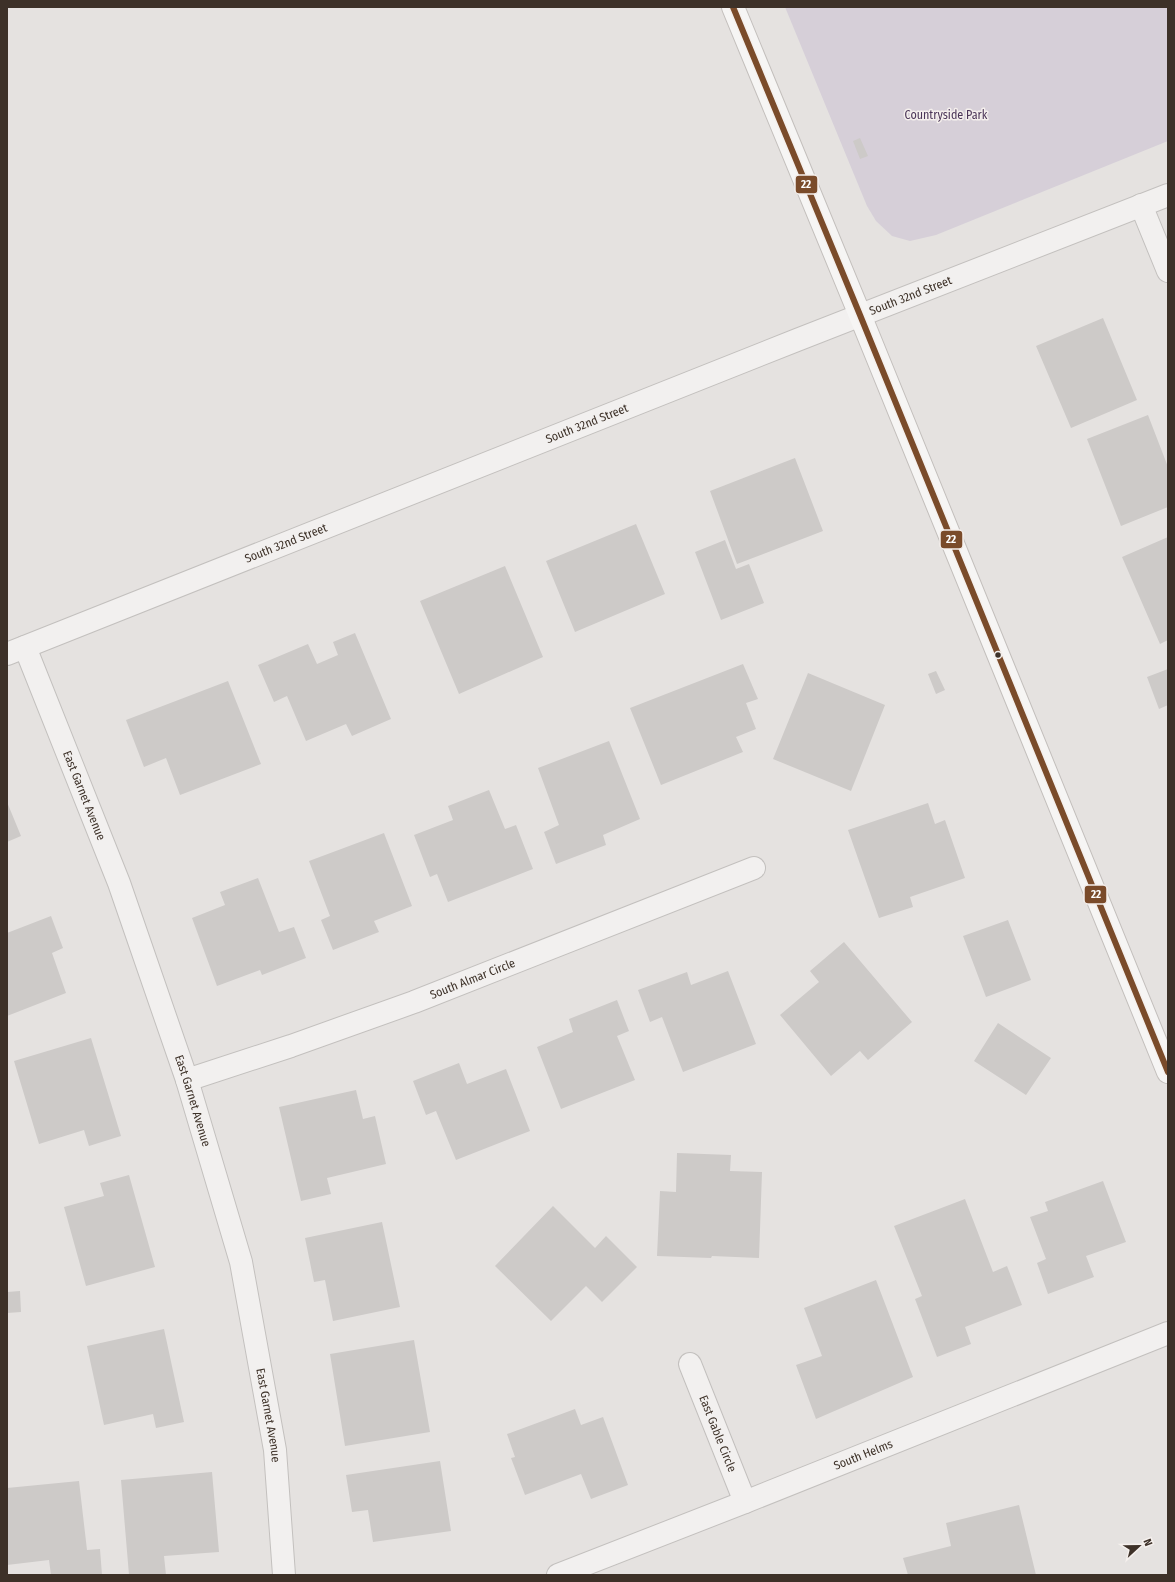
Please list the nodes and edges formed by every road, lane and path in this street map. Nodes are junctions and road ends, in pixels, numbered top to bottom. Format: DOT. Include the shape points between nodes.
graph roads {
  1 [pos="733,7"];
  2 [pos="1168,195"];
  3 [pos="1141,205"];
  4 [pos="1168,271"];
  5 [pos="860,315"];
  6 [pos="16,651"];
  7 [pos="754,868"];
  8 [pos="1168,1072"];
  9 [pos="187,1080"];
  10 [pos="1168,1333"];
  11 [pos="690,1364"];
  12 [pos="745,1502"];
  13 [pos="563,1574"];
  14 [pos="284,1575"];
  1 -- 5 [label="main road"];
  2 -- 3 [label="street, South 32nd Street"];
  3 -- 4 [label="street"];
  3 -- 5 [label="street, South 32nd Street"];
  5 -- 6 [label="street, South 32nd Street"];
  5 -- 8 [label="main road"];
  6 -- 9 [label="street, East Garnet Avenue" via="119,883"];
  7 -- 9 [label="street, South Almar Circle" via="414,1002"];
  9 -- 14 [label="street, East Garnet Avenue" via="241,1262 275,1450"];
  10 -- 12 [label="street, South Helms"];
  11 -- 12 [label="street, East Gable Circle"];
  12 -- 13 [label="street, South Helms"];
}
